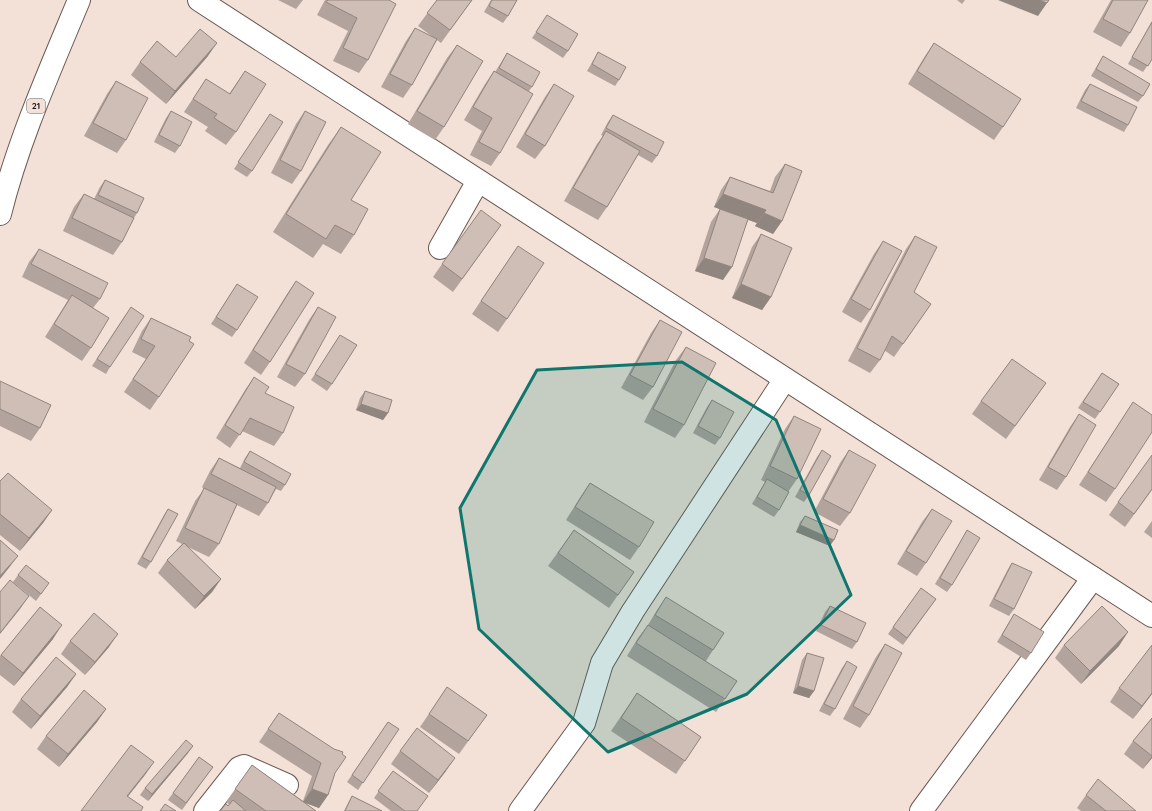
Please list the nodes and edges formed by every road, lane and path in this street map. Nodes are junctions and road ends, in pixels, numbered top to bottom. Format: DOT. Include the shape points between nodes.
graph roads {
  1 [pos="79,0"];
  2 [pos="199,0"];
  3 [pos="478,180"];
  4 [pos="0,214"];
  5 [pos="440,248"];
  6 [pos="785,379"];
  7 [pos="1093,578"];
  8 [pos="1152,616"];
  9 [pos="287,785"];
  10 [pos="205,811"];
  11 [pos="520,811"];
  12 [pos="921,811"];
  1 -- 4 [label="main road, 21" via="41,90 8,182"];
  2 -- 3 [label="main road"];
  3 -- 5 [label="main road"];
  3 -- 6 [label="main road"];
  6 -- 7 [label="main road"];
  6 -- 11 [label="main road" via="602,663 584,723"];
  7 -- 8 [label="main road"];
  7 -- 12 [label="main road"];
  9 -- 10 [label="main road" via="244,766 234,773"];
}
